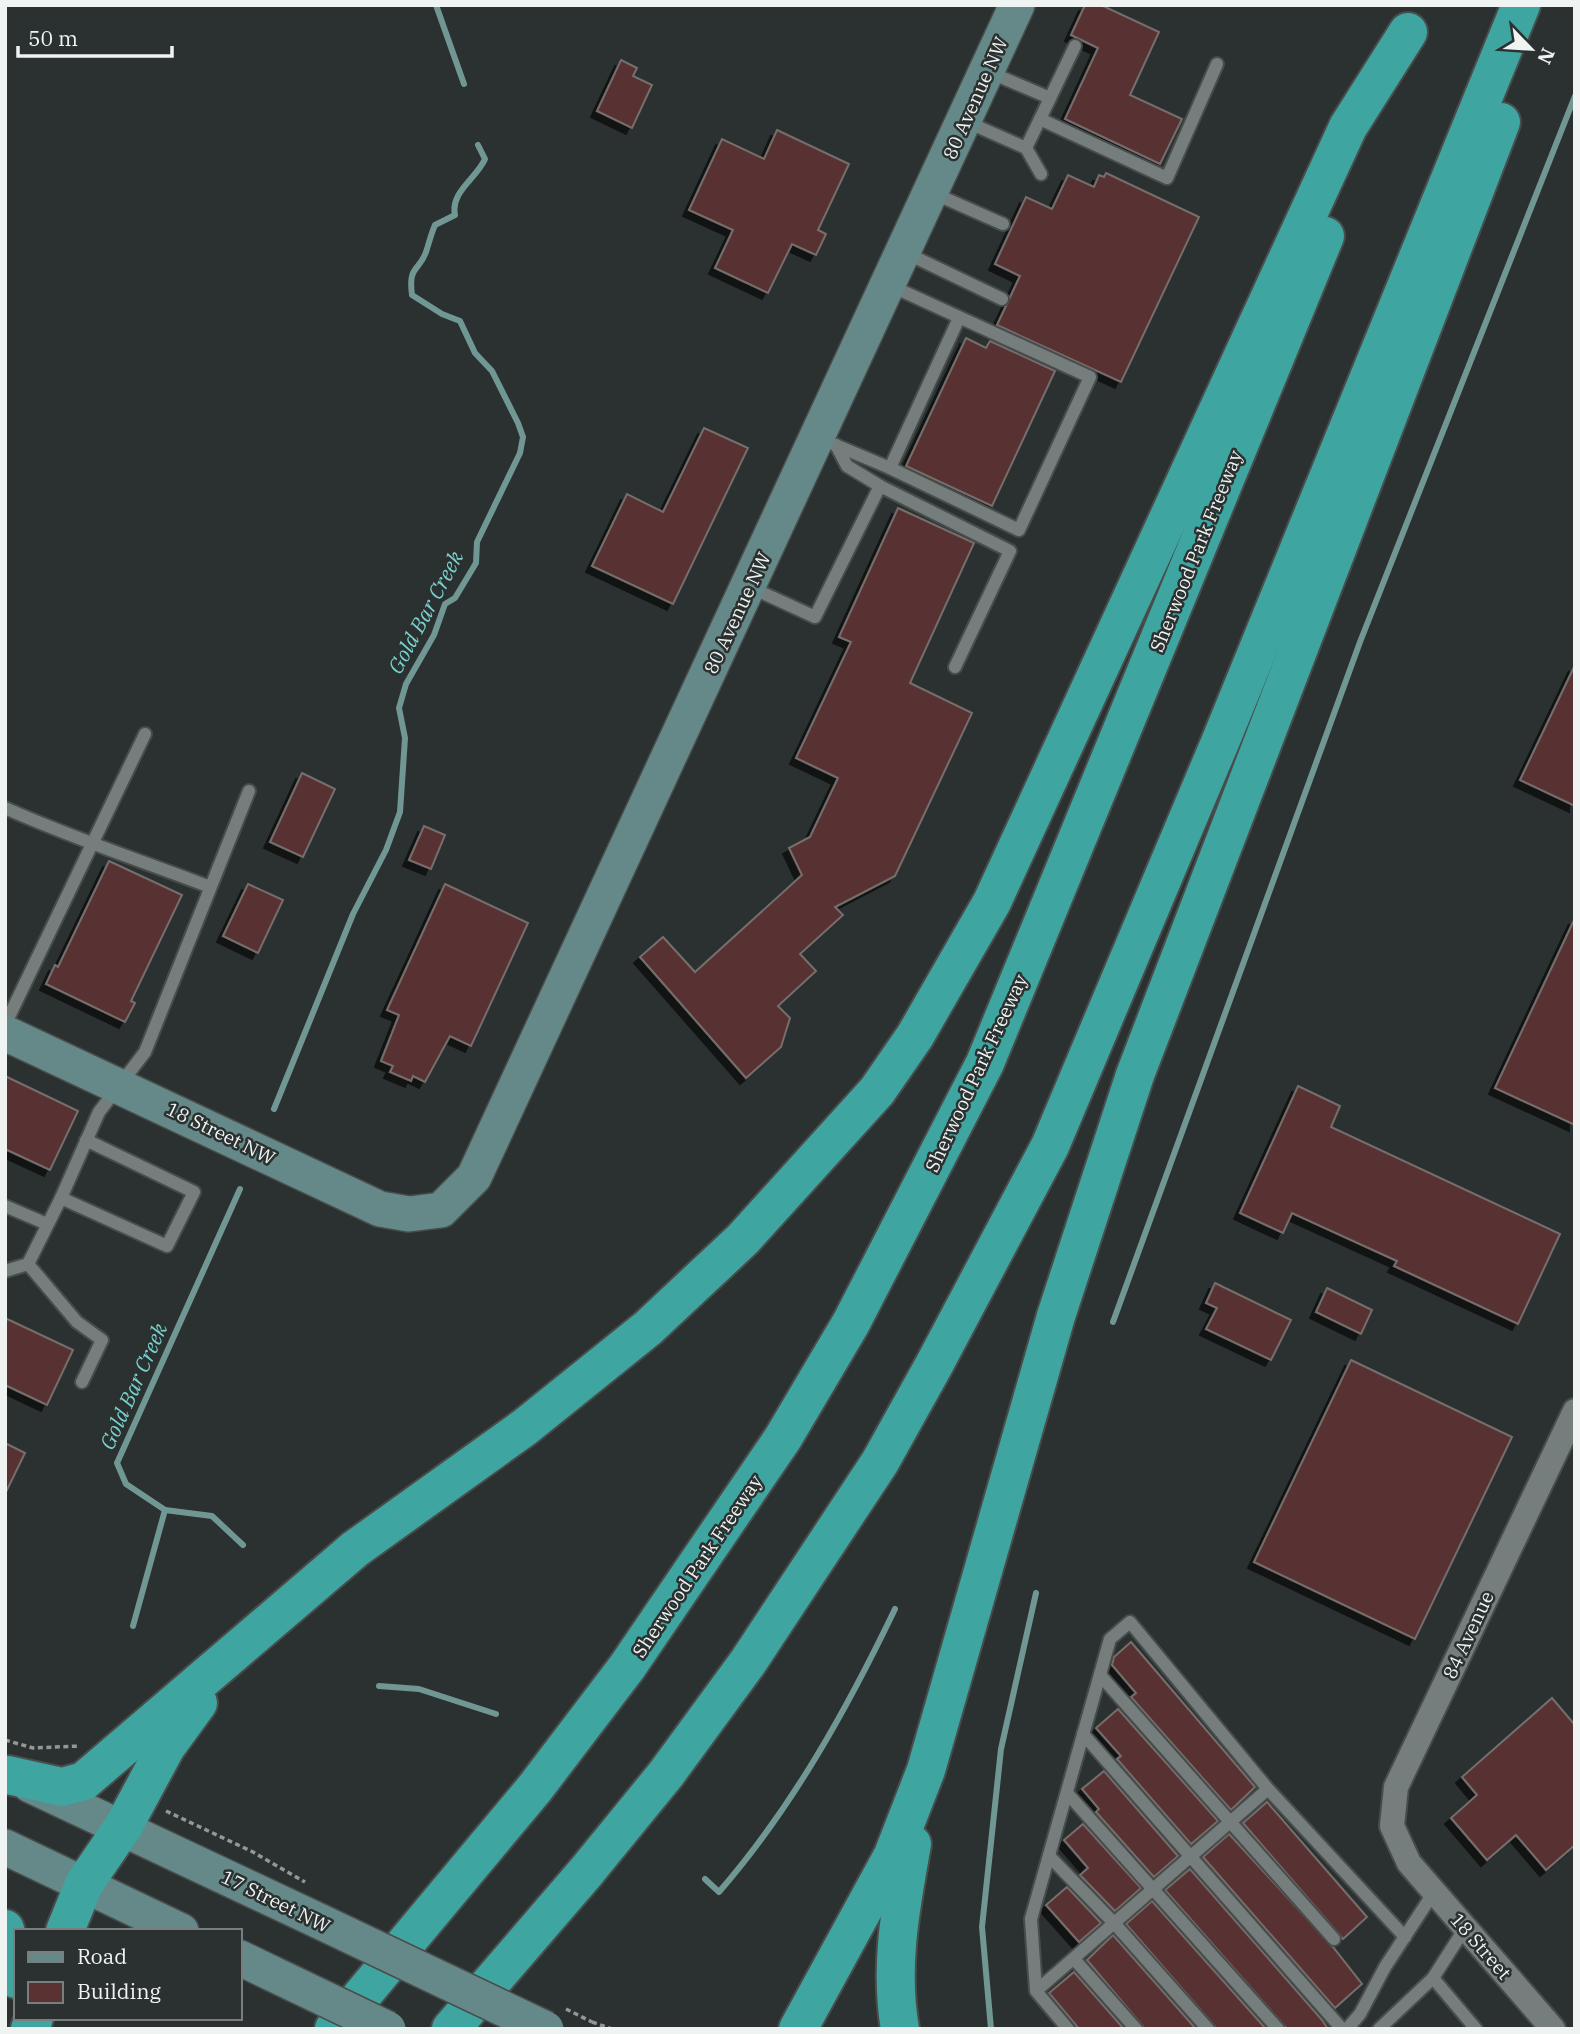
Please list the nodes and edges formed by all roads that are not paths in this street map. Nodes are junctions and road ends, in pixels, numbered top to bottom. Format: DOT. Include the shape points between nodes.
graph roads {
  1 [pos="1017,5"];
  2 [pos="1521,5"];
  3 [pos="1546,5"];
  4 [pos="1414,19"];
  5 [pos="1075,46"];
  6 [pos="1217,64"];
  7 [pos="987,71"];
  8 [pos="1049,98"];
  9 [pos="1040,119"];
  10 [pos="965,121"];
  11 [pos="1026,148"];
  12 [pos="1041,174"];
  13 [pos="932,192"];
  14 [pos="1003,225"];
  15 [pos="904,253"];
  16 [pos="889,285"];
  17 [pos="1002,299"];
  18 [pos="959,318"];
  19 [pos="828,440"];
  20 [pos="890,468"];
  21 [pos="880,486"];
  22 [pos="749,587"];
  23 [pos="955,667"];
  24 [pos="145,734"];
  25 [pos="250,791"];
  26 [pos="5,808"];
  27 [pos="93,841"];
  28 [pos="210,887"];
  29 [pos="5,1025"];
  30 [pos="5,1033"];
  31 [pos="121,1085"];
  32 [pos="86,1140"];
  33 [pos="61,1198"];
  34 [pos="5,1206"];
  35 [pos="442,1210"];
  36 [pos="47,1224"];
  37 [pos="28,1264"];
  38 [pos="5,1271"];
  39 [pos="82,1382"];
  40 [pos="1575,1411"];
  41 [pos="248,1642"];
  42 [pos="1100,1675"];
  43 [pos="1083,1734"];
  44 [pos="6,1763"];
  45 [pos="926,1770"];
  46 [pos="1268,1789"];
  47 [pos="1067,1793"];
  48 [pos="130,1812"];
  49 [pos="1229,1823"];
  50 [pos="5,1847"];
  51 [pos="1049,1856"];
  52 [pos="1189,1857"];
  53 [pos="1409,1863"];
  54 [pos="84,1884"];
  55 [pos="1154,1888"];
  56 [pos="1434,1892"];
  57 [pos="1114,1923"];
  58 [pos="1465,1928"];
  59 [pos="5,1929"];
  60 [pos="66,1929"];
  61 [pos="177,1929"];
  62 [pos="1405,1937"];
  63 [pos="1334,1939"];
  64 [pos="242,1959"];
  65 [pos="1074,1959"];
  66 [pos="14,1970"];
  67 [pos="1433,1978"];
  68 [pos="1036,1991"];
  69 [pos="334,2029"];
  70 [pos="388,2029"];
  71 [pos="451,2029"];
  72 [pos="547,2029"];
  73 [pos="798,2029"];
  74 [pos="900,2029"];
  75 [pos="1068,2029"];
  76 [pos="1136,2029"];
  77 [pos="1208,2029"];
  78 [pos="1278,2029"];
  79 [pos="1345,2029"];
  80 [pos="1380,2029"];
  81 [pos="1476,2029"];
  82 [pos="1553,2029"];
  1 -- 7 [label="street, 80 Avenue NW"];
  2 -- 71 [label="highway" via="1050,1146 880,1462 748,1662 666,1774"];
  3 -- 45 [label="highway" via="1135,1075 1056,1316"];
  4 -- 41 [label="highway" via="1348,128 992,902 915,1036 877,1091 743,1239 648,1328 525,1427 355,1549"];
  4 -- 69 [label="highway, Sherwood Park Freeway" via="985,1063 851,1323 783,1438 628,1667 535,1788"];
  5 -- 8 [label="lane"];
  6 -- 9 [label="lane" via="1167,178"];
  7 -- 8 [label="lane"];
  7 -- 10 [label="street, 80 Avenue NW"];
  8 -- 9 [label="lane"];
  9 -- 11 [label="lane"];
  10 -- 11 [label="lane"];
  10 -- 13 [label="street, 80 Avenue NW"];
  11 -- 12 [label="lane"];
  13 -- 14 [label="lane"];
  13 -- 15 [label="street, 80 Avenue NW"];
  15 -- 16 [label="street, 80 Avenue NW"];
  15 -- 17 [label="lane"];
  16 -- 18 [label="lane"];
  16 -- 19 [label="street, 80 Avenue NW"];
  18 -- 20 [label="lane"];
  18 -- 20 [label="lane" via="1090,377 1019,530"];
  19 -- 20 [label="lane"];
  19 -- 21 [label="lane" via="847,466"];
  19 -- 22 [label="street, 80 Avenue NW"];
  21 -- 22 [label="lane" via="816,617"];
  21 -- 23 [label="lane" via="1010,551"];
  22 -- 35 [label="street, 80 Avenue NW" via="474,1177"];
  24 -- 27 [label="lane"];
  25 -- 28 [label="lane"];
  26 -- 27 [label="lane" via="66,835"];
  27 -- 28 [label="lane"];
  27 -- 29 [label="lane"];
  28 -- 31 [label="lane" via="145,1052"];
  30 -- 31 [label="street, 18 Street NW"];
  31 -- 32 [label="lane" via="99,1112"];
  31 -- 35 [label="street, 18 Street NW" via="380,1209 409,1214"];
  32 -- 33 [label="lane"];
  32 -- 33 [label="lane" via="194,1192 167,1246"];
  33 -- 36 [label="lane"];
  34 -- 36 [label="lane"];
  36 -- 37 [label="lane"];
  37 -- 38 [label="lane"];
  37 -- 39 [label="lane" via="77,1322 102,1340"];
  40 -- 53 [label="street, 84 Avenue" via="1396,1787 1392,1826"];
  41 -- 44 [label="highway" via="84,1781 62,1787"];
  41 -- 48 [label="highway" via="166,1747"];
  42 -- 43 [label="lane"];
  42 -- 46 [label="lane" via="1110,1639 1130,1622"];
  42 -- 49 [label="lane"];
  43 -- 47 [label="lane"];
  43 -- 52 [label="lane"];
  44 -- 48 [label="street, 17 Street NW"];
  45 -- 73 [label="highway" via="893,1855"];
  45 -- 74 [label="highway" via="895,1947 894,1996"];
  46 -- 49 [label="lane"];
  46 -- 62 [label="lane"];
  47 -- 51 [label="lane"];
  47 -- 55 [label="lane"];
  48 -- 54 [label="highway"];
  48 -- 72 [label="street, 17 Street NW, bridge" via="321,1922"];
  49 -- 52 [label="lane"];
  49 -- 63 [label="lane"];
  50 -- 54 [label="street"];
  51 -- 57 [label="lane"];
  51 -- 68 [label="lane" via="1031,1919"];
  52 -- 55 [label="lane"];
  52 -- 79 [label="lane"];
  53 -- 56 [label="street, 18 Street"];
  54 -- 60 [label="highway"];
  54 -- 61 [label="street"];
  55 -- 57 [label="lane"];
  55 -- 78 [label="lane"];
  56 -- 58 [label="street, 18 Street"];
  56 -- 62 [label="lane"];
  57 -- 65 [label="lane"];
  57 -- 77 [label="lane"];
  58 -- 67 [label="lane"];
  58 -- 82 [label="street, 18 Street"];
  59 -- 66 [label="highway"];
  62 -- 79 [label="lane" via="1360,2014"];
  64 -- 70 [label="street, bridge"];
  65 -- 68 [label="lane"];
  65 -- 76 [label="lane"];
  67 -- 80 [label="lane"];
  67 -- 81 [label="lane"];
  68 -- 75 [label="lane"];
}
